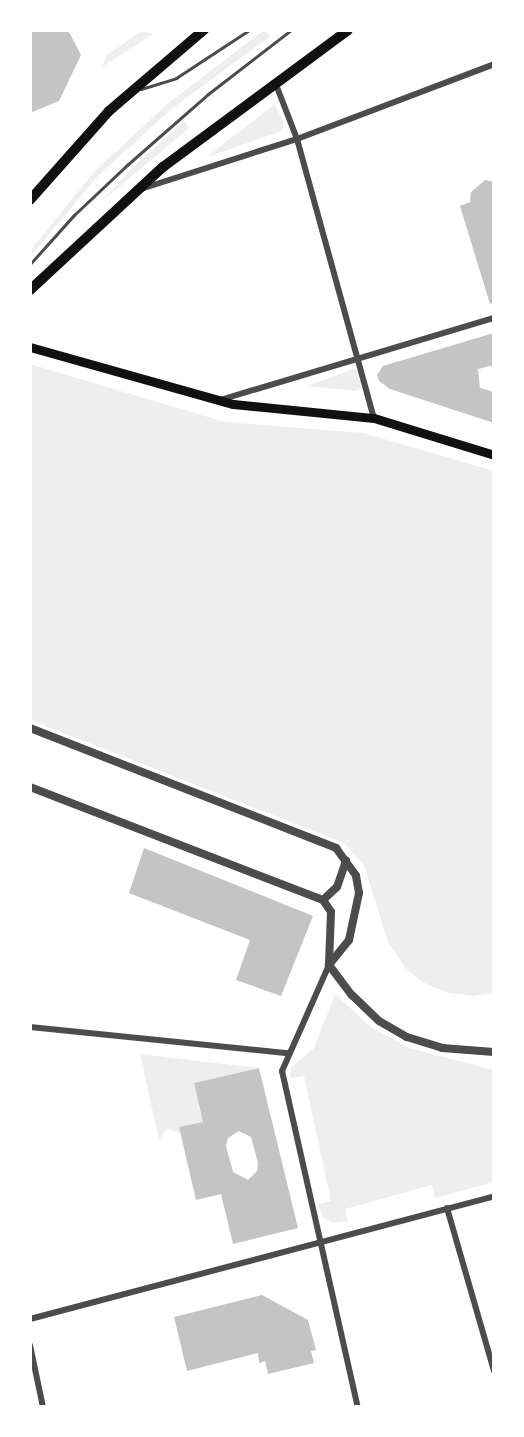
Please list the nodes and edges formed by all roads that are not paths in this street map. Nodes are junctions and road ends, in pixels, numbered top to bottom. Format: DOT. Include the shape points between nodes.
graph roads {
  1 [pos="204,30"];
  2 [pos="249,30"];
  3 [pos="291,30"];
  4 [pos="348,30"];
  5 [pos="494,64"];
  6 [pos="275,82"];
  7 [pos="129,93"];
  8 [pos="297,139"];
  9 [pos="134,191"];
  10 [pos="30,200"];
  11 [pos="30,264"];
  12 [pos="30,290"];
  13 [pos="494,318"];
  14 [pos="30,347"];
  15 [pos="357,358"];
  16 [pos="220,400"];
  17 [pos="374,418"];
  18 [pos="494,455"];
  19 [pos="30,728"];
  20 [pos="30,787"];
  21 [pos="346,861"];
  22 [pos="323,900"];
  23 [pos="329,965"];
  24 [pos="30,1027"];
  25 [pos="494,1052"];
  26 [pos="288,1053"];
  27 [pos="494,1196"];
  28 [pos="447,1208"];
  29 [pos="320,1240"];
  30 [pos="30,1318"];
  31 [pos="30,1345"];
  32 [pos="494,1371"];
  33 [pos="43,1407"];
  34 [pos="358,1407"];
  1 -- 7 [label="main road"];
  2 -- 7 [label="lane" via="176,78"];
  3 -- 11 [label="lane" via="224,81 127,165"];
  4 -- 6 [label="main road"];
  5 -- 8 [label="street"];
  6 -- 8 [label="street"];
  6 -- 9 [label="main road"];
  7 -- 10 [label="main road" via="79,142"];
  8 -- 9 [label="street"];
  8 -- 15 [label="street"];
  9 -- 12 [label="main road"];
  13 -- 15 [label="street"];
  14 -- 16 [label="main road"];
  15 -- 16 [label="street"];
  15 -- 17 [label="street"];
  16 -- 17 [label="main road"];
  17 -- 18 [label="main road"];
  19 -- 21 [label="street" via="328,844"];
  20 -- 22 [label="street"];
  21 -- 22 [label="street" via="337,887"];
  21 -- 23 [label="street" via="356,876 358,908 349,940"];
  22 -- 23 [label="street" via="331,912"];
  23 -- 25 [label="street" via="352,995 396,1032 442,1048"];
  23 -- 26 [label="street"];
  24 -- 26 [label="street"];
  26 -- 29 [label="street" via="282,1071"];
  27 -- 28 [label="street"];
  28 -- 29 [label="street"];
  28 -- 32 [label="street"];
  29 -- 30 [label="street"];
  29 -- 34 [label="street"];
  31 -- 33 [label="street"];
}
